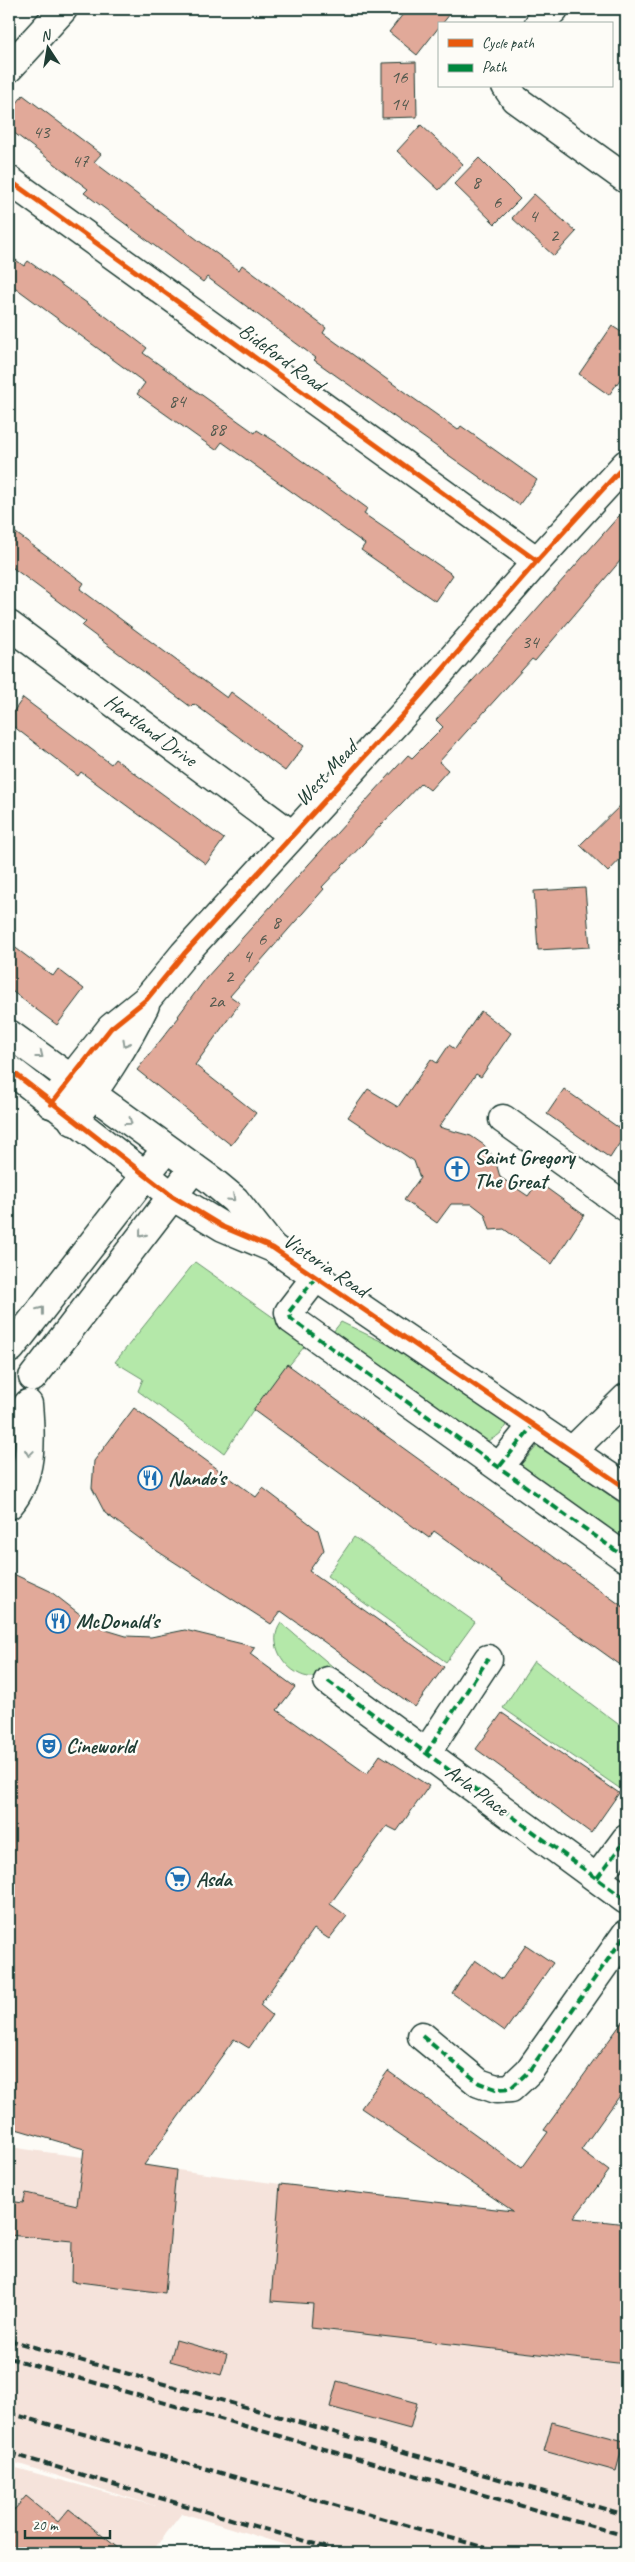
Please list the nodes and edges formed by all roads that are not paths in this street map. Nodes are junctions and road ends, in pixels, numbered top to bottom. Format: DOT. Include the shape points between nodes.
graph roads {
  1 [pos="63,9"];
  2 [pos="554,9"];
  3 [pos="542,22"];
  4 [pos="9,68"];
  5 [pos="507,88"];
  6 [pos="9,180"];
  7 [pos="626,180"];
  8 [pos="626,464"];
  9 [pos="537,561"];
  10 [pos="9,625"];
  11 [pos="292,835"];
  12 [pos="9,1034"];
  13 [pos="9,1069"];
  14 [pos="81,1087"];
  15 [pos="51,1104"];
  16 [pos="503,1119"];
  17 [pos="73,1121"];
  18 [pos="166,1149"];
  19 [pos="194,1168"];
  20 [pos="145,1176"];
  21 [pos="172,1196"];
  22 [pos="626,1207"];
  23 [pos="273,1248"];
  24 [pos="316,1277"];
  25 [pos="10,1348"];
  26 [pos="33,1377"];
  27 [pos="626,1398"];
  28 [pos="18,1411"];
  29 [pos="534,1424"];
  30 [pos="572,1451"];
  31 [pos="500,1466"];
  32 [pos="626,1488"];
  33 [pos="9,1505"];
  34 [pos="626,1558"];
  35 [pos="488,1659"];
  36 [pos="328,1681"];
  37 [pos="426,1753"];
  38 [pos="626,1839"];
  39 [pos="597,1878"];
  40 [pos="626,1900"];
  41 [pos="626,1934"];
  42 [pos="422,2036"];
  1 -- 4 [label="street"];
  2 -- 3 [label="street"];
  5 -- 7 [label="street" via="515,100"];
  6 -- 9 [label="street, Bideford Road"];
  8 -- 9 [label="street, West Mead"];
  9 -- 11 [label="street, West Mead" via="411,706"];
  10 -- 11 [label="street, Hartland Drive"];
  11 -- 14 [label="street, West Mead" via="184,954 147,999 129,1039"];
  12 -- 14 [label="street, Victoria Road, one-way"];
  13 -- 15 [label="street, Victoria Road"];
  14 -- 15 [label="street, West Mead"];
  14 -- 17 [label="street, West Mead"];
  14 -- 18 [label="street, Victoria Road, one-way"];
  15 -- 17 [label="street, Victoria Road"];
  16 -- 22 [label="street"];
  17 -- 20 [label="street, Victoria Road"];
  18 -- 19 [label="street, Victoria Road"];
  18 -- 20 [label="street"];
  19 -- 21 [label="street"];
  19 -- 23 [label="street, Victoria Road, one-way" via="235,1200"];
  20 -- 21 [label="street, Victoria Road"];
  25 -- 20 [label="street, one-way"];
  21 -- 23 [label="street, Victoria Road" via="223,1227"];
  21 -- 26 [label="street, one-way"];
  23 -- 24 [label="street, Victoria Road"];
  24 -- 29 [label="street, Victoria Road"];
  24 -- 31 [label="street" via="289,1312 291,1319"];
  25 -- 26 [label="street" via="25,1360"];
  26 -- 28 [label="street" via="34,1386"];
  27 -- 30 [label="street"];
  28 -- 33 [label="street, one-way" via="31,1438 17,1495"];
  29 -- 30 [label="street, Victoria Road"];
  29 -- 31 [label="street"];
  30 -- 32 [label="street, Victoria Road"];
  31 -- 34 [label="street"];
  35 -- 37 [label="street"];
  36 -- 37 [label="street, Arla Place"];
  37 -- 39 [label="street, Arla Place"];
  38 -- 39 [label="street"];
  39 -- 40 [label="street, Arla Place"];
  41 -- 42 [label="street" via="529,2070 511,2088 496,2089 479,2083"];
}
